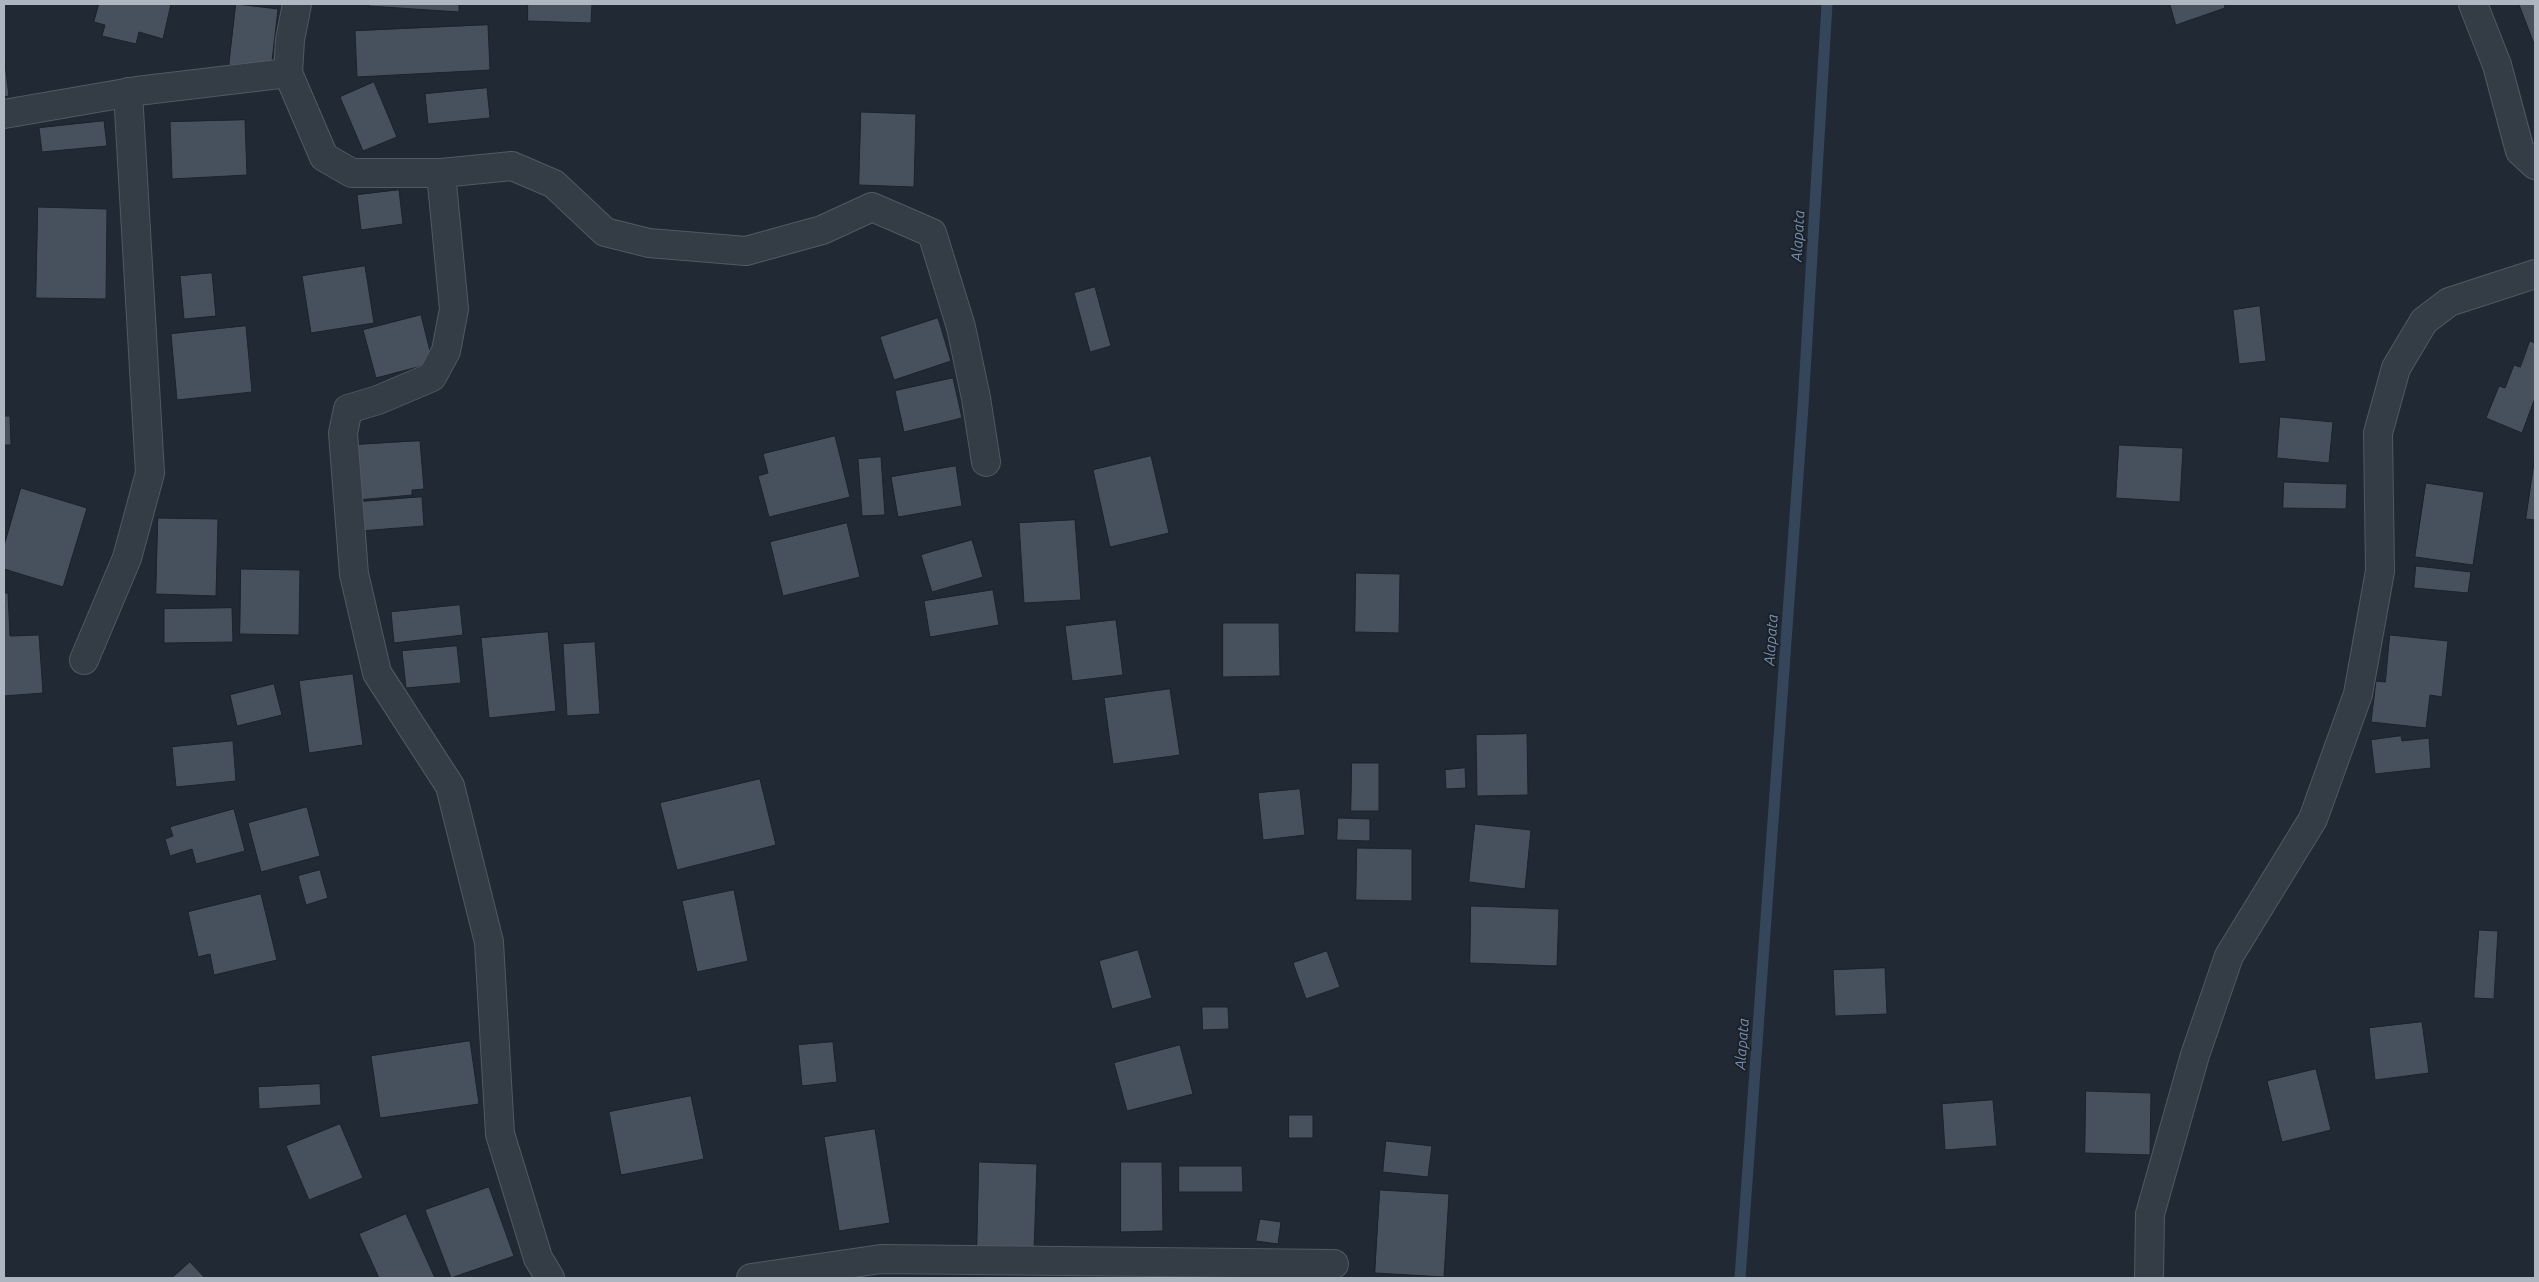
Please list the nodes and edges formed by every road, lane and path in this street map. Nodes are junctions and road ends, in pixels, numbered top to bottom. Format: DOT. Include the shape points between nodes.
graph roads {
  1 [pos="297,4"];
  2 [pos="2473,4"];
  3 [pos="288,73"];
  4 [pos="128,92"];
  5 [pos="4,114"];
  6 [pos="2535,165"];
  7 [pos="441,173"];
  8 [pos="2535,274"];
  9 [pos="986,462"];
  10 [pos="84,660"];
  11 [pos="1334,1264"];
  12 [pos="550,1278"];
  13 [pos="751,1278"];
  14 [pos="2149,1278"];
  1 -- 3 [label="street"];
  2 -- 6 [label="street" via="2497,65 2520,151"];
  3 -- 4 [label="street"];
  3 -- 7 [label="street" via="324,157 352,173"];
  4 -- 5 [label="street"];
  4 -- 10 [label="street" via="150,473 127,558"];
  7 -- 9 [label="street" via="512,166 554,184 604,232 649,243 746,251 822,230 872,207 932,233 961,327"];
  7 -- 12 [label="street" via="454,309 446,351 432,377 348,409 343,433 354,574 377,674 450,786 489,942 500,1134 538,1258"];
  8 -- 14 [label="street" via="2449,302 2424,320 2396,368 2378,433 2380,571 2358,694 2313,819 2229,956 2195,1055 2150,1214"];
  11 -- 13 [label="street" via="881,1259"];
}
